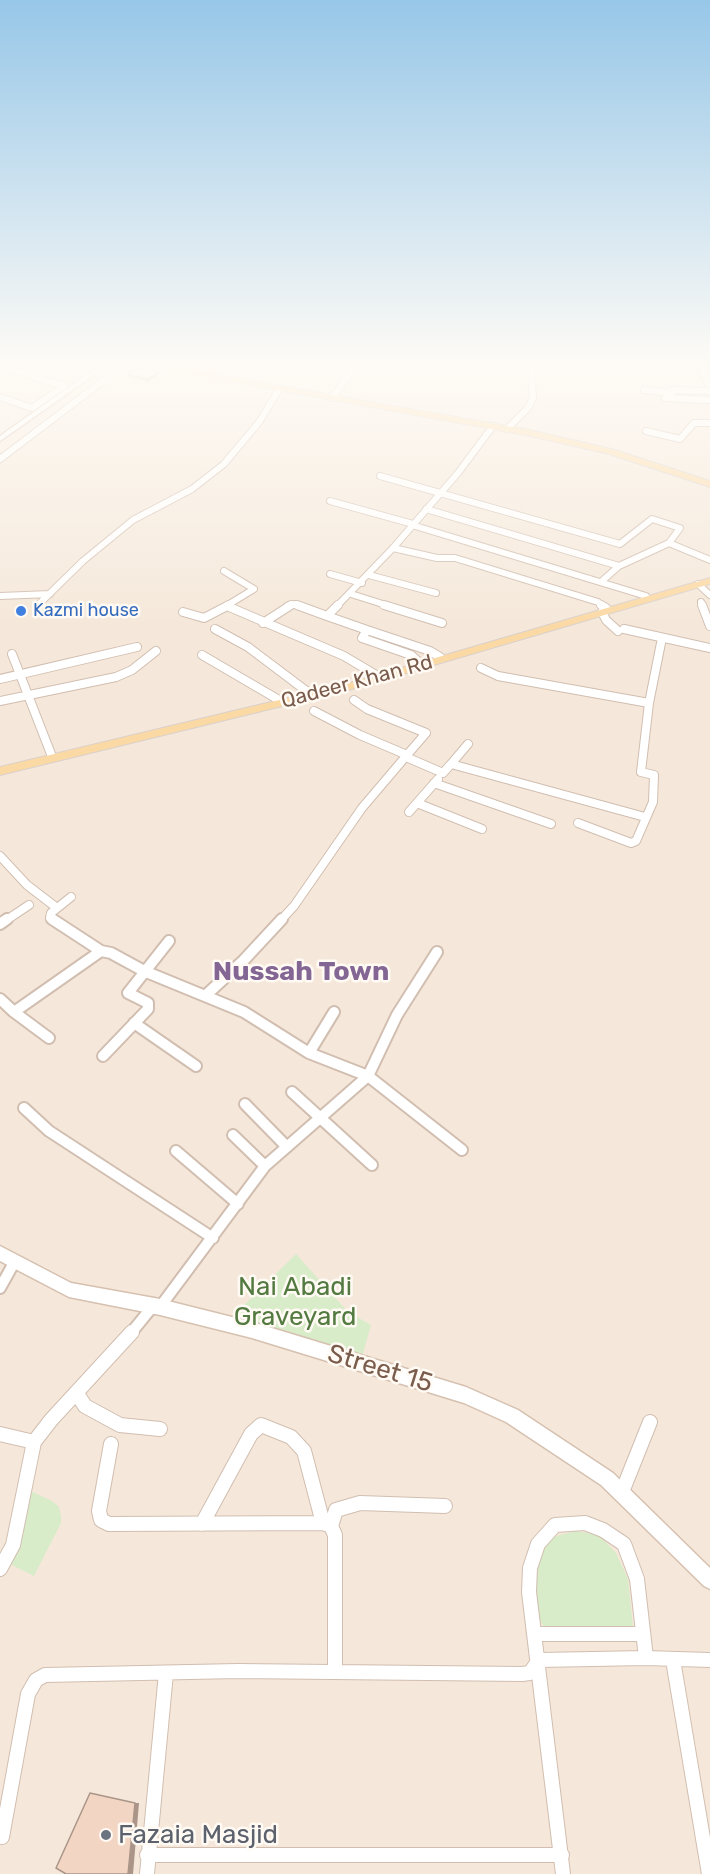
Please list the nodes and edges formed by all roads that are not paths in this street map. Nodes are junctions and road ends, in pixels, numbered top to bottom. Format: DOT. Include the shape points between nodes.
graph roads {
  1 [pos="234,452"];
  2 [pos="473,452"];
  3 [pos="610,452"];
  4 [pos="380,477"];
  5 [pos="710,484"];
  6 [pos="440,494"];
  7 [pos="330,501"];
  8 [pos="426,509"];
  9 [pos="412,524"];
  10 [pos="669,543"];
  11 [pos="393,548"];
  12 [pos="710,560"];
  13 [pos="619,566"];
  14 [pos="224,571"];
  15 [pos="330,574"];
  16 [pos="369,575"];
  17 [pos="710,578"];
  18 [pos="602,581"];
  19 [pos="362,583"];
  20 [pos="698,584"];
  21 [pos="436,593"];
  22 [pos="50,594"];
  23 [pos="351,594"];
  24 [pos="710,595"];
  25 [pos="0,596"];
  26 [pos="646,596"];
  27 [pos="701,602"];
  28 [pos="37,606"];
  29 [pos="227,606"];
  30 [pos="604,610"];
  31 [pos="183,612"];
  32 [pos="327,616"];
  33 [pos="263,623"];
  34 [pos="442,623"];
  35 [pos="709,626"];
  36 [pos="215,629"];
  37 [pos="367,630"];
  38 [pos="710,635"];
  39 [pos="662,638"];
  40 [pos="138,646"];
  41 [pos="710,648"];
  42 [pos="156,651"];
  43 [pos="12,654"];
  44 [pos="202,655"];
  45 [pos="440,657"];
  46 [pos="420,663"];
  47 [pos="481,668"];
  48 [pos="21,675"];
  49 [pos="376,675"];
  50 [pos="0,679"];
  51 [pos="309,693"];
  52 [pos="27,695"];
  53 [pos="279,700"];
  54 [pos="354,700"];
  55 [pos="0,701"];
  56 [pos="649,703"];
  57 [pos="314,711"];
  58 [pos="468,744"];
  59 [pos="51,754"];
  60 [pos="407,756"];
  61 [pos="451,764"];
  62 [pos="0,766"];
  63 [pos="0,771"];
  64 [pos="443,773"];
  65 [pos="434,783"];
  66 [pos="417,803"];
  67 [pos="409,812"];
  68 [pos="645,817"];
  69 [pos="578,823"];
  70 [pos="551,824"];
  71 [pos="482,829"];
  72 [pos="0,856"];
  73 [pos="71,897"];
  74 [pos="29,905"];
  75 [pos="57,908"];
  76 [pos="0,924"];
  77 [pos="169,941"];
  78 [pos="101,951"];
  79 [pos="437,952"];
  80 [pos="144,971"];
  81 [pos="206,995"];
  82 [pos="0,999"];
  83 [pos="14,1012"];
  84 [pos="334,1012"];
  85 [pos="134,1023"];
  86 [pos="49,1038"];
  87 [pos="309,1053"];
  88 [pos="103,1056"];
  89 [pos="196,1066"];
  90 [pos="368,1076"];
  91 [pos="292,1092"];
  92 [pos="245,1104"];
  93 [pos="24,1108"];
  94 [pos="321,1117"];
  95 [pos="233,1135"];
  96 [pos="287,1147"];
  97 [pos="462,1150"];
  98 [pos="176,1151"];
  99 [pos="372,1165"];
  100 [pos="266,1166"];
  101 [pos="238,1204"];
  102 [pos="213,1238"];
  103 [pos="0,1253"];
  104 [pos="15,1262"];
  105 [pos="0,1288"];
  106 [pos="156,1307"];
  107 [pos="77,1394"];
  108 [pos="650,1422"];
  109 [pos="160,1429"];
  110 [pos="0,1434"];
  111 [pos="33,1442"];
  112 [pos="111,1444"];
  113 [pos="622,1492"];
  114 [pos="445,1506"];
  115 [pos="202,1524"];
  116 [pos="327,1525"];
  117 [pos="0,1569"];
  118 [pos="710,1580"];
  119 [pos="535,1634"];
  120 [pos="642,1634"];
  121 [pos="646,1658"];
  122 [pos="539,1660"];
  123 [pos="673,1660"];
  124 [pos="710,1660"];
  125 [pos="335,1672"];
  126 [pos="166,1673"];
  127 [pos="2,1837"];
  128 [pos="147,1855"];
  129 [pos="562,1855"];
  130 [pos="147,1874"];
  131 [pos="563,1874"];
  132 [pos="709,1874"];
  1 -- 22 [label="street" via="192,489 133,520"];
  2 -- 6 [label="street"];
  3 -- 5 [label="main road"];
  4 -- 6 [label="street"];
  6 -- 8 [label="street"];
  6 -- 10 [label="street" via="620,544 652,519 680,528"];
  7 -- 9 [label="street"];
  8 -- 9 [label="street"];
  8 -- 13 [label="street"];
  9 -- 11 [label="street"];
  9 -- 18 [label="street"];
  10 -- 12 [label="street"];
  10 -- 13 [label="street"];
  11 -- 16 [label="street"];
  11 -- 30 [label="street" via="454,558 598,602"];
  13 -- 18 [label="street"];
  14 -- 29 [label="street" via="254,589"];
  15 -- 19 [label="street"];
  16 -- 19 [label="street"];
  16 -- 21 [label="street"];
  17 -- 20 [label="main road, Qadeer Khan Rd"];
  17 -- 26 [label="main road, Qadeer Khan Rd"];
  18 -- 26 [label="street"];
  19 -- 23 [label="street"];
  20 -- 24 [label="street"];
  20 -- 30 [label="main road, Qadeer Khan Rd"];
  22 -- 25 [label="street"];
  22 -- 28 [label="street"];
  23 -- 32 [label="street"];
  23 -- 34 [label="street"];
  26 -- 30 [label="main road, Qadeer Khan Rd"];
  27 -- 35 [label="street"];
  29 -- 31 [label="street" via="202,619"];
  29 -- 33 [label="street"];
  30 -- 39 [label="street" via="606,620 621,630"];
  30 -- 45 [label="main road, Qadeer Khan Rd"];
  30 -- 63 [label="main road, Qadeer Khan Rd" via="348,687"];
  32 -- 33 [label="street" via="295,604"];
  32 -- 37 [label="street"];
  33 -- 49 [label="street" via="329,649"];
  35 -- 38 [label="street"];
  36 -- 51 [label="street" via="248,646"];
  37 -- 45 [label="street"];
  37 -- 46 [label="street" via="362,638 411,655"];
  39 -- 41 [label="street"];
  39 -- 56 [label="street"];
  40 -- 48 [label="street"];
  42 -- 52 [label="street" via="116,677"];
  43 -- 48 [label="street"];
  44 -- 53 [label="street"];
  45 -- 46 [label="main road, Qadeer Khan Rd"];
  46 -- 49 [label="main road, Qadeer Khan Rd"];
  47 -- 56 [label="street" via="498,676"];
  48 -- 50 [label="street"];
  48 -- 52 [label="street"];
  49 -- 51 [label="main road, Qadeer Khan Rd"];
  51 -- 53 [label="main road, Qadeer Khan Rd"];
  52 -- 55 [label="street"];
  52 -- 59 [label="street"];
  53 -- 59 [label="main road, Qadeer Khan Rd"];
  54 -- 60 [label="street" via="426,734"];
  56 -- 68 [label="street" via="641,771 654,775 656,783"];
  57 -- 60 [label="street"];
  58 -- 61 [label="street"];
  59 -- 62 [label="main road, Qadeer Khan Rd"];
  60 -- 64 [label="street"];
  60 -- 81 [label="street" via="362,808 294,906 243,962"];
  61 -- 64 [label="street"];
  61 -- 68 [label="street"];
  64 -- 65 [label="street"];
  65 -- 66 [label="street"];
  65 -- 70 [label="street"];
  66 -- 67 [label="street"];
  66 -- 71 [label="street"];
  68 -- 69 [label="street" via="636,841 631,843"];
  72 -- 75 [label="street" via="27,885"];
  73 -- 75 [label="street"];
  74 -- 76 [label="street"];
  75 -- 78 [label="street" via="50,918"];
  77 -- 80 [label="street"];
  78 -- 80 [label="street"];
  78 -- 83 [label="street"];
  79 -- 90 [label="street" via="398,1015"];
  80 -- 81 [label="street"];
  80 -- 85 [label="street" via="128,993 149,1005"];
  81 -- 87 [label="street" via="244,1012"];
  82 -- 83 [label="street"];
  83 -- 86 [label="street"];
  84 -- 87 [label="street"];
  85 -- 88 [label="street"];
  85 -- 89 [label="street"];
  87 -- 90 [label="street"];
  90 -- 94 [label="street"];
  90 -- 97 [label="street"];
  91 -- 94 [label="street"];
  92 -- 96 [label="street"];
  93 -- 102 [label="street" via="49,1131"];
  94 -- 96 [label="street"];
  94 -- 99 [label="street"];
  95 -- 100 [label="street"];
  96 -- 100 [label="street"];
  98 -- 101 [label="street"];
  100 -- 101 [label="street"];
  101 -- 102 [label="street"];
  102 -- 106 [label="street"];
  103 -- 104 [label="street, Street 15"];
  104 -- 105 [label="street"];
  104 -- 106 [label="street, Street 15" via="69,1290"];
  106 -- 107 [label="street"];
  106 -- 113 [label="street, Street 15" via="252,1330 466,1395 526,1424 585,1462"];
  107 -- 109 [label="street" via="85,1406 120,1425"];
  107 -- 111 [label="street"];
  108 -- 113 [label="street"];
  110 -- 111 [label="street"];
  111 -- 117 [label="street" via="13,1545"];
  112 -- 115 [label="street" via="99,1511 101,1520 109,1524"];
  113 -- 118 [label="street, Street 15"];
  114 -- 116 [label="street" via="360,1503 336,1510"];
  115 -- 116 [label="street"];
  115 -- 116 [label="street" via="251,1434 261,1425 291,1437 304,1451"];
  116 -- 125 [label="street" via="336,1535"];
  119 -- 120 [label="street"];
  119 -- 120 [label="street" via="529,1592 530,1568 538,1544 555,1525 585,1523 624,1544 638,1579"];
  119 -- 122 [label="street"];
  120 -- 121 [label="street"];
  121 -- 122 [label="street"];
  121 -- 123 [label="street"];
  122 -- 125 [label="street" via="530,1673 522,1674"];
  122 -- 129 [label="street"];
  123 -- 124 [label="street"];
  123 -- 132 [label="street"];
  125 -- 126 [label="street"];
  126 -- 127 [label="street" via="45,1675 36,1680 28,1694"];
  126 -- 128 [label="street"];
  128 -- 129 [label="street"];
  128 -- 130 [label="street"];
  129 -- 131 [label="street"];
}
